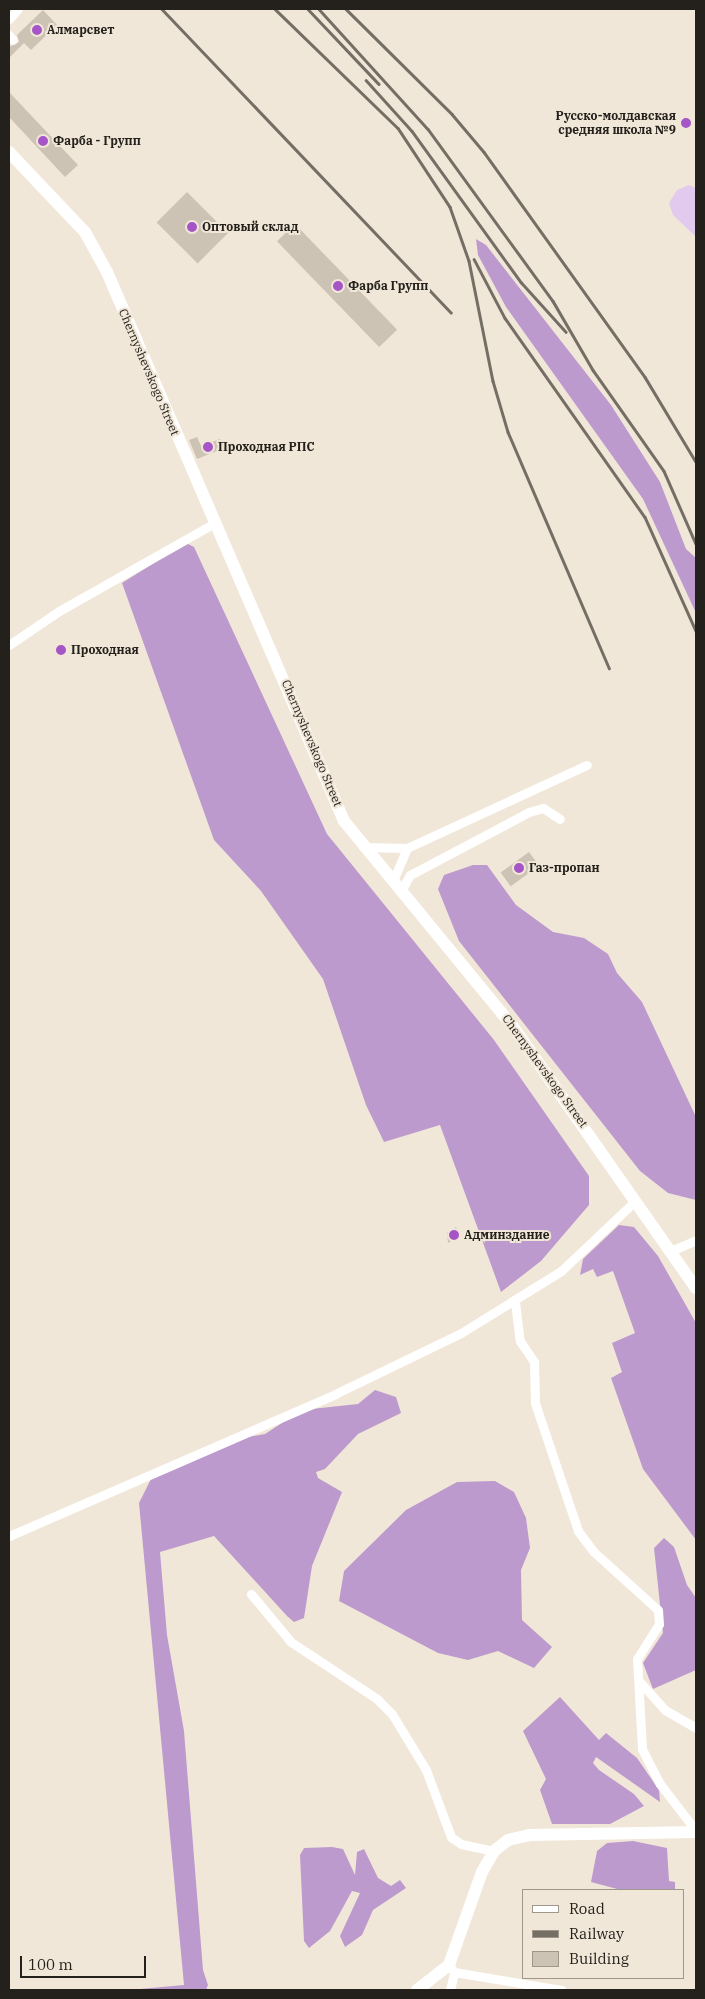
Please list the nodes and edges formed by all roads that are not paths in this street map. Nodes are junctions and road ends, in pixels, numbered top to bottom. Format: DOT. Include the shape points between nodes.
graph roads {
  1 [pos="18,9"];
  2 [pos="9,19"];
  3 [pos="9,152"];
  4 [pos="213,524"];
  5 [pos="9,645"];
  6 [pos="587,765"];
  7 [pos="560,819"];
  8 [pos="363,847"];
  9 [pos="407,848"];
  10 [pos="397,886"];
  11 [pos="636,1200"];
  12 [pos="696,1240"];
  13 [pos="673,1250"];
  14 [pos="696,1288"];
  15 [pos="515,1302"];
  16 [pos="9,1536"];
  17 [pos="252,1594"];
  18 [pos="639,1682"];
  19 [pos="696,1728"];
  20 [pos="696,1831"];
  21 [pos="494,1851"];
  22 [pos="452,1968"];
  23 [pos="417,1990"];
  24 [pos="450,1990"];
  25 [pos="557,1990"];
  1 -- 2 [label="street"];
  3 -- 4 [label="main road, Chernyshevskogo Street" via="85,232 107,272"];
  4 -- 5 [label="street" via="59,611"];
  4 -- 8 [label="main road, Chernyshevskogo Street" via="344,821"];
  6 -- 9 [label="street"];
  7 -- 10 [label="street" via="544,808 529,812 410,875"];
  8 -- 9 [label="street"];
  8 -- 10 [label="main road, Chernyshevskogo Street"];
  9 -- 10 [label="street"];
  10 -- 11 [label="main road, Chernyshevskogo Street" via="511,1024"];
  11 -- 13 [label="main road, Chernyshevskogo Street"];
  11 -- 15 [label="street" via="561,1271"];
  12 -- 13 [label="street"];
  13 -- 14 [label="main road, Chernyshevskogo Street"];
  15 -- 16 [label="street" via="335,1394"];
  15 -- 18 [label="street" via="520,1341 534,1362 535,1403 578,1531 594,1552 658,1610 659,1624 637,1659"];
  17 -- 21 [label="street" via="290,1642 377,1699 392,1714 426,1770 451,1836 462,1844"];
  18 -- 19 [label="street" via="665,1710"];
  18 -- 20 [label="street" via="642,1749 660,1784"];
  20 -- 21 [label="main road" via="529,1835 508,1840"];
  21 -- 22 [label="main road"];
  22 -- 23 [label="main road"];
  22 -- 24 [label="street"];
  22 -- 25 [label="street"];
}
